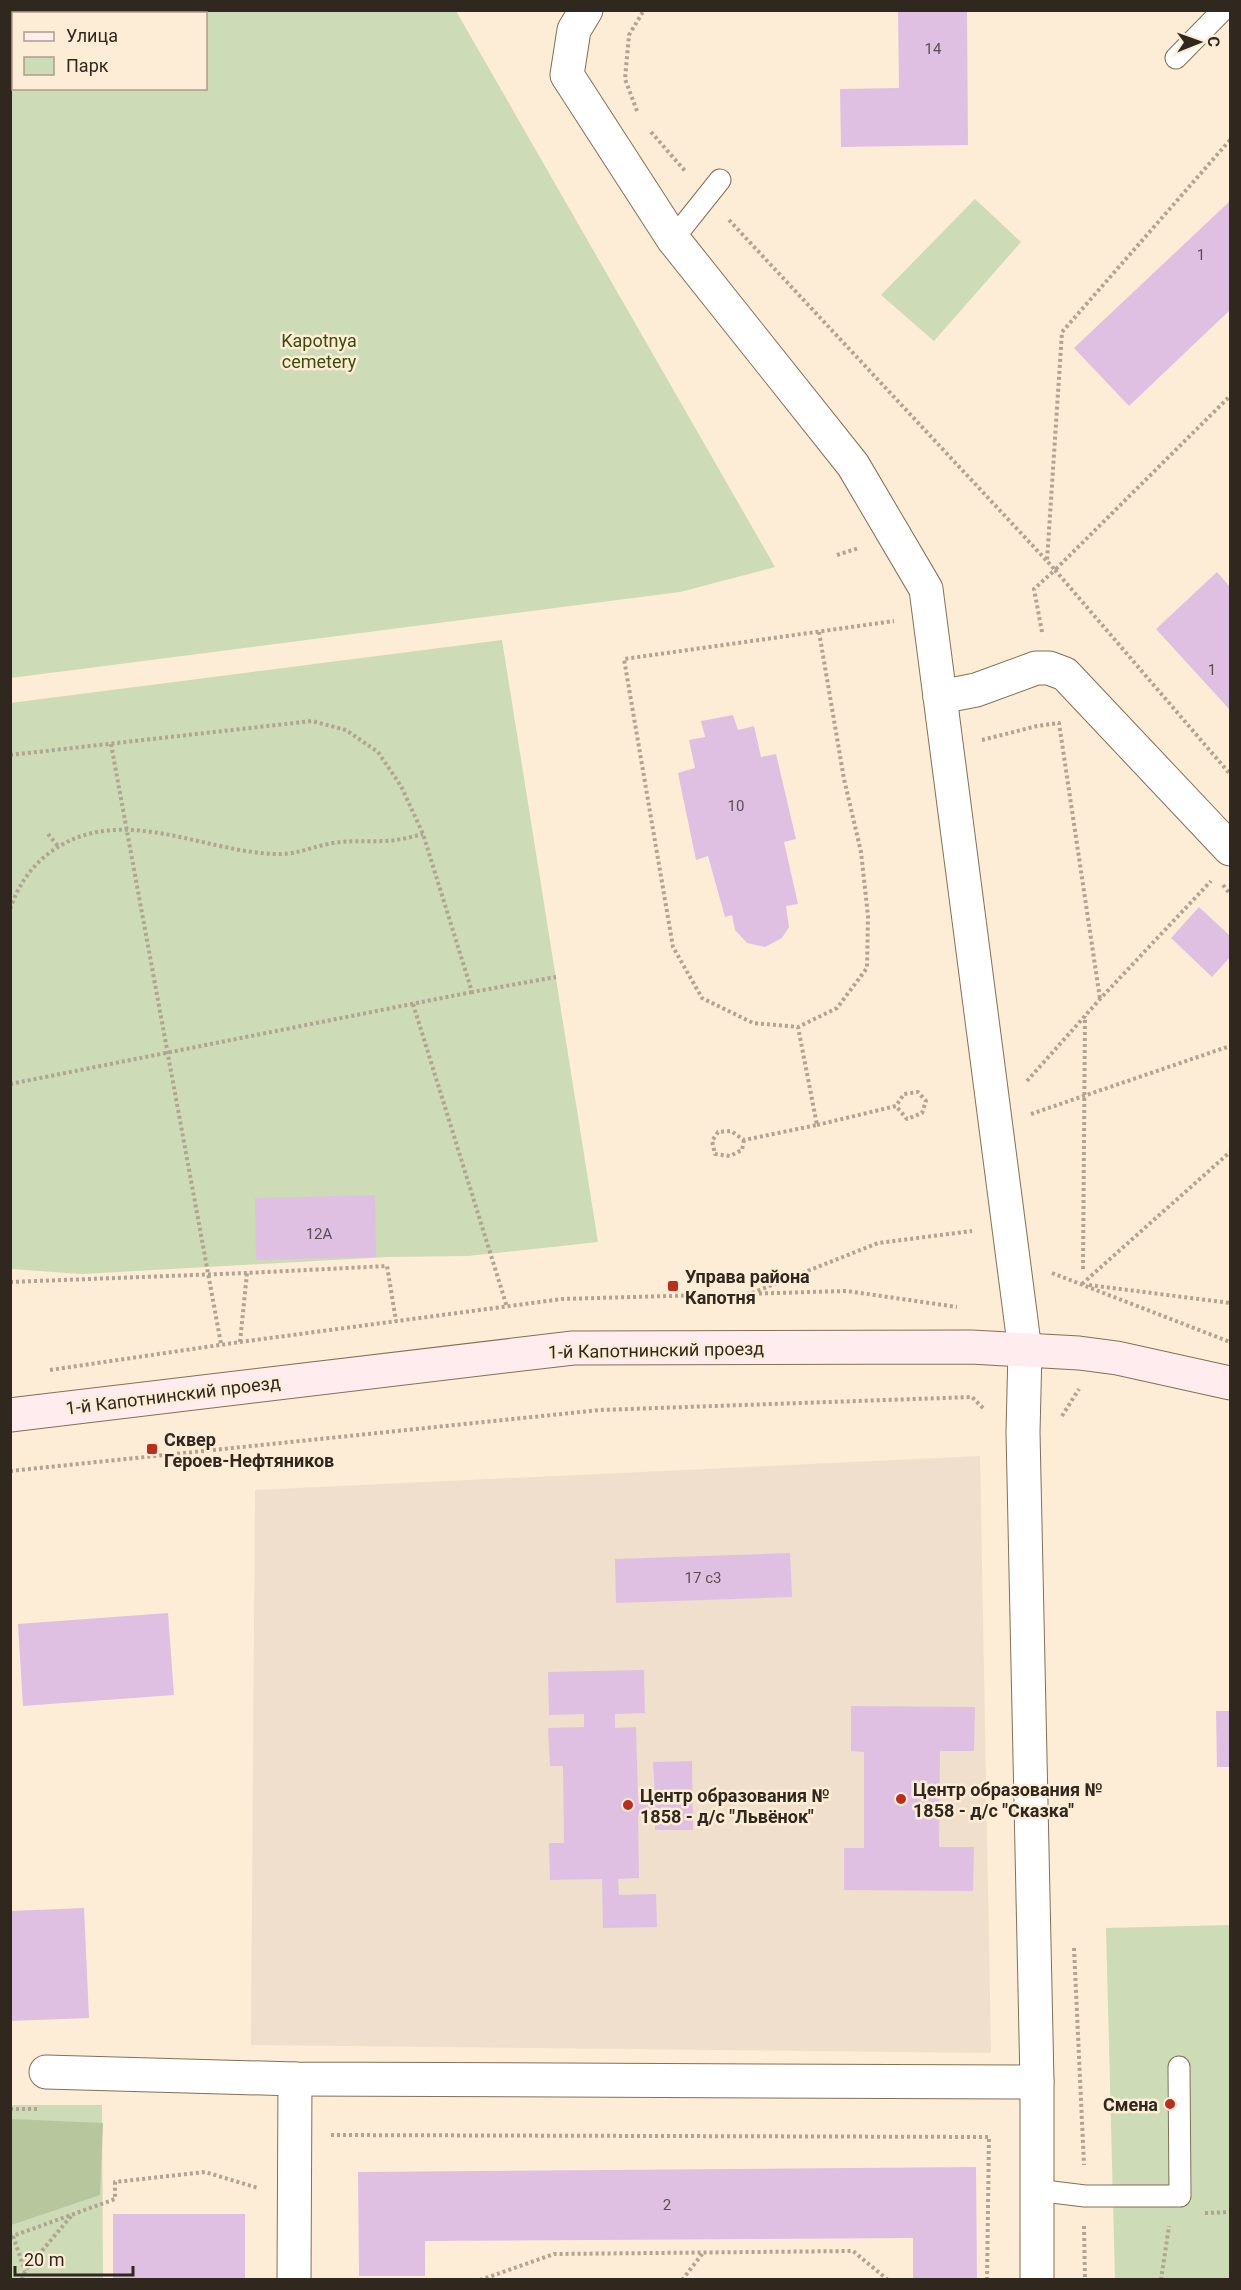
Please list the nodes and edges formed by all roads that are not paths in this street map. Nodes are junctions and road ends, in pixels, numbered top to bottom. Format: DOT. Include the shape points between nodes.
graph roads {
  1 [pos="586,10"];
  2 [pos="1223,10"];
  3 [pos="1176,58"];
  4 [pos="714,188"];
  5 [pos="673,239"];
  6 [pos="940,697"];
  7 [pos="1223,863"];
  8 [pos="1025,1351"];
  9 [pos="1230,1383"];
  10 [pos="10,1415"];
  11 [pos="1179,2067"];
  12 [pos="46,2072"];
  13 [pos="295,2079"];
  14 [pos="1037,2082"];
  15 [pos="1036,2190"];
  16 [pos="294,2280"];
  17 [pos="1037,2280"];
  1 -- 5 [label="street" via="574,30 567,75"];
  2 -- 3 [label="lane"];
  4 -- 5 [label="lane"];
  5 -- 6 [label="street" via="853,465 926,589"];
  6 -- 7 [label="street" via="976,690 1036,668 1065,674"];
  6 -- 8 [label="street"];
  8 -- 9 [label="street, 1-й Капотнинский проезд" via="1117,1358"];
  8 -- 10 [label="street, 1-й Капотнинский проезд" via="948,1347 573,1348"];
  8 -- 14 [label="street" via="1023,1432"];
  11 -- 15 [label="lane" via="1180,2196 1085,2196"];
  12 -- 13 [label="street"];
  13 -- 14 [label="street"];
  13 -- 16 [label="street"];
  14 -- 15 [label="street"];
  15 -- 17 [label="street"];
}
